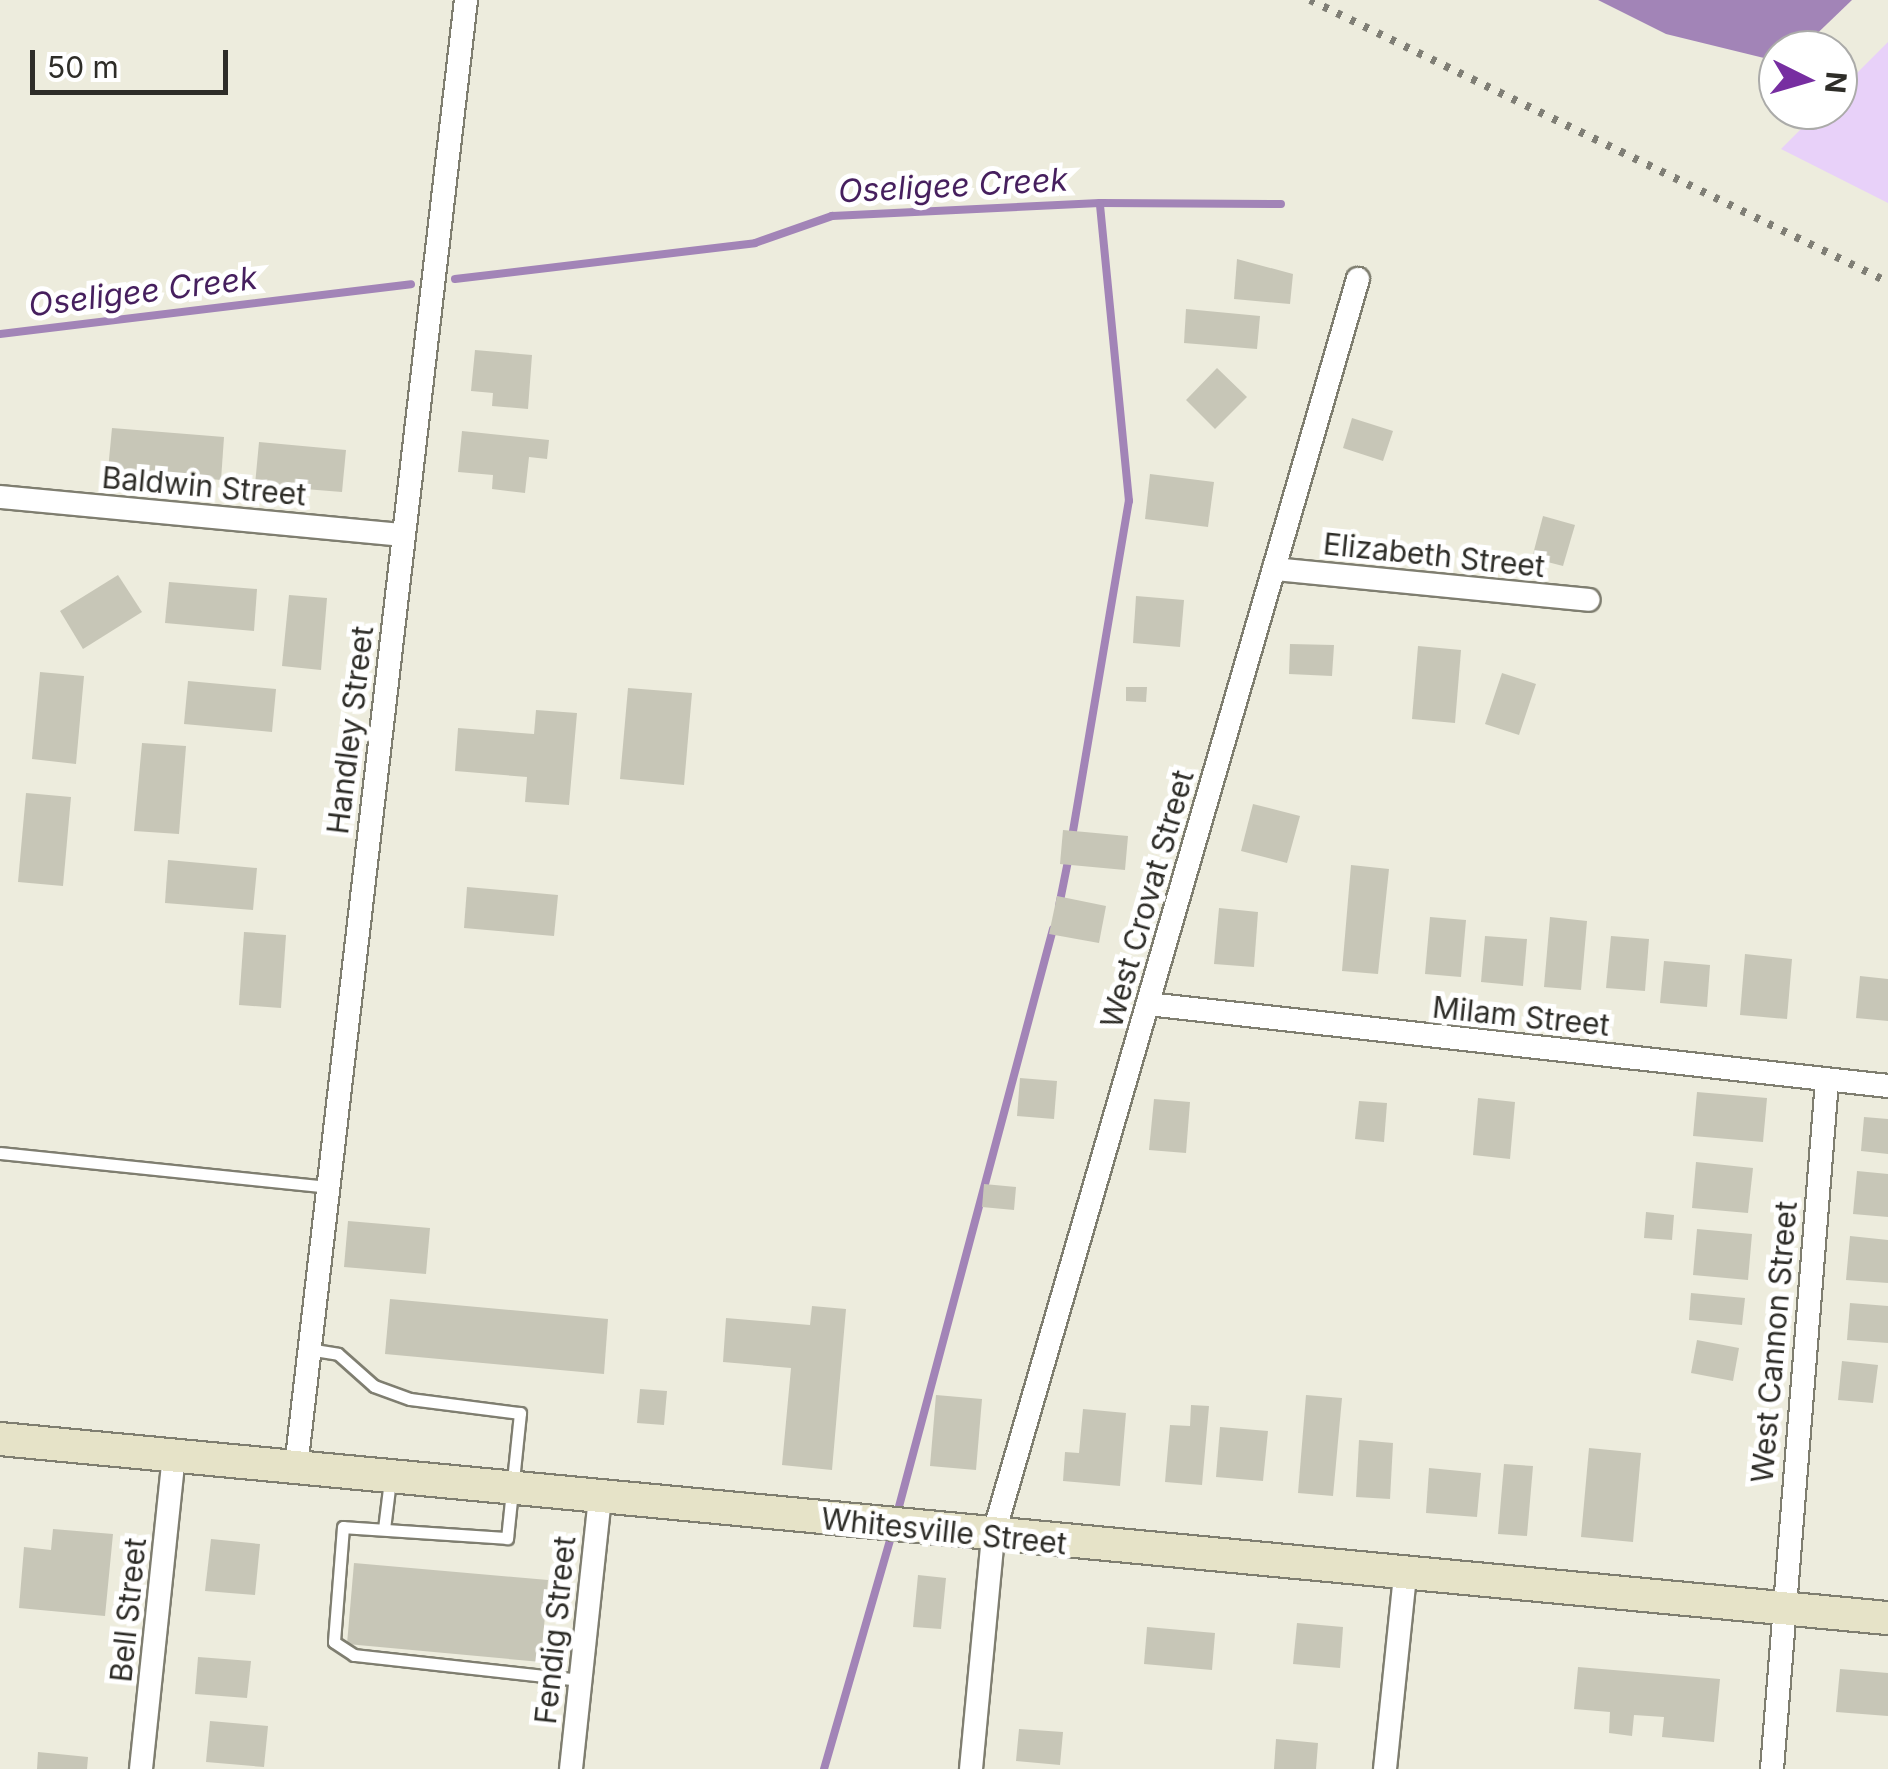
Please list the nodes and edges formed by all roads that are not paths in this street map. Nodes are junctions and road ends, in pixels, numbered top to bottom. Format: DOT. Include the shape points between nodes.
graph roads {
  1 [pos="466,0"];
  2 [pos="1358,279"];
  3 [pos="0,499"];
  4 [pos="403,535"];
  5 [pos="1274,569"];
  6 [pos="1588,600"];
  7 [pos="1148,1004"];
  8 [pos="1827,1082"];
  9 [pos="1888,1086"];
  10 [pos="0,1153"];
  11 [pos="327,1187"];
  12 [pos="308,1349"];
  13 [pos="0,1440"];
  14 [pos="174,1456"];
  15 [pos="296,1467"];
  16 [pos="390,1476"];
  17 [pos="516,1489"];
  18 [pos="600,1497"];
  19 [pos="384,1529"];
  20 [pos="993,1536"];
  21 [pos="1404,1576"];
  22 [pos="1782,1609"];
  23 [pos="1888,1618"];
  24 [pos="580,1680"];
  25 [pos="141,1769"];
  26 [pos="570,1769"];
  27 [pos="971,1769"];
  28 [pos="1384,1769"];
  29 [pos="1772,1769"];
  1 -- 4 [label="street, Handley Street"];
  2 -- 5 [label="street, West Crovat Street"];
  3 -- 4 [label="street, Baldwin Street"];
  4 -- 11 [label="street, Handley Street"];
  5 -- 6 [label="street, Elizabeth Street"];
  5 -- 7 [label="street, West Crovat Street"];
  7 -- 8 [label="street, Milam Street"];
  7 -- 20 [label="street, West Crovat Street"];
  8 -- 9 [label="street, Milam Street"];
  8 -- 22 [label="street, West Cannon Street"];
  10 -- 11 [label="lane"];
  11 -- 12 [label="street, Handley Street"];
  12 -- 15 [label="street, Handley Street"];
  12 -- 17 [label="lane" via="338,1354 374,1386 410,1398 520,1413"];
  13 -- 14 [label="main road, Whitesville Street"];
  14 -- 15 [label="main road, Whitesville Street"];
  14 -- 25 [label="street, Bell Street"];
  15 -- 16 [label="main road, Whitesville Street"];
  16 -- 17 [label="main road, Whitesville Street"];
  16 -- 19 [label="lane"];
  17 -- 18 [label="main road, Whitesville Street"];
  17 -- 19 [label="lane" via="510,1532 500,1541"];
  18 -- 20 [label="main road, Whitesville Street"];
  18 -- 24 [label="street, Fendig Street"];
  19 -- 24 [label="lane" via="343,1527 332,1628 343,1650"];
  20 -- 21 [label="main road, Whitesville Street"];
  20 -- 27 [label="street, West Crovat Street"];
  21 -- 22 [label="main road, Whitesville Street"];
  21 -- 28 [label="street"];
  22 -- 23 [label="main road, Whitesville Street"];
  22 -- 29 [label="street, West Cannon Street"];
  24 -- 26 [label="street, Fendig Street"];
}
